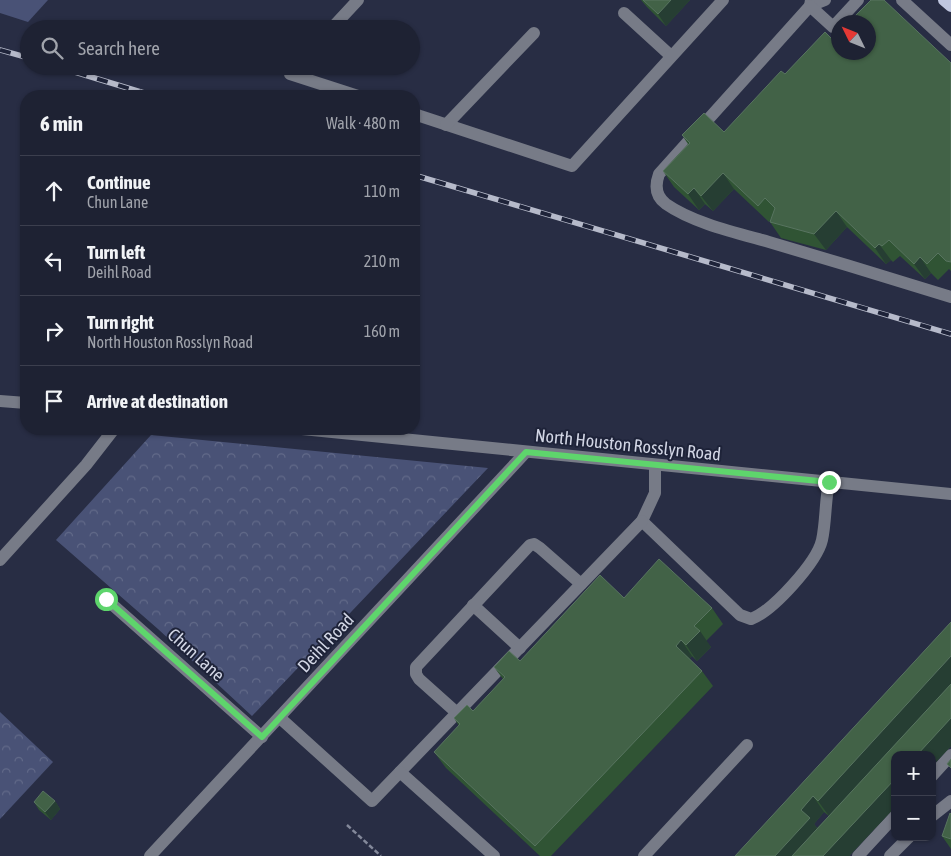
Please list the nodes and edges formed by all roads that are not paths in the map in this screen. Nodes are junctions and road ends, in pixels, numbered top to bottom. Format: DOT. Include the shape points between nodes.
graph roads {
  1 [pos="358,0"];
  2 [pos="723,0"];
  3 [pos="825,0"];
  4 [pos="858,0"];
  5 [pos="902,0"];
  6 [pos="944,0"];
  7 [pos="811,3"];
  8 [pos="951,6"];
  9 [pos="624,13"];
  10 [pos="339,20"];
  11 [pos="534,34"];
  12 [pos="951,45"];
  13 [pos="671,56"];
  14 [pos="293,75"];
  15 [pos="339,90"];
  16 [pos="420,116"];
  17 [pos="446,125"];
  18 [pos="951,296"];
  19 [pos="0,400"];
  20 [pos="20,402"];
  21 [pos="109,435"];
  22 [pos="366,435"];
  23 [pos="526,452"];
  24 [pos="655,465"];
  25 [pos="829,482"];
  26 [pos="951,494"];
  27 [pos="642,521"];
  28 [pos="0,560"];
  29 [pos="581,584"];
  30 [pos="106,599"];
  31 [pos="473,605"];
  32 [pos="520,648"];
  33 [pos="457,713"];
  34 [pos="280,718"];
  35 [pos="262,737"];
  36 [pos="747,745"];
  37 [pos="951,755"];
  38 [pos="400,772"];
  39 [pos="936,772"];
  40 [pos="951,801"];
  41 [pos="936,813"];
  42 [pos="891,820"];
  43 [pos="905,841"];
  44 [pos="150,856"];
  45 [pos="494,856"];
  46 [pos="644,856"];
  47 [pos="858,856"];
  48 [pos="890,856"];
  1 -- 10 [label="street"];
  2 -- 13 [label="street"];
  3 -- 7 [label="street"];
  4 -- 7 [label="street" via="833,26"];
  5 -- 12 [label="street"];
  6 -- 8 [label="main road"];
  7 -- 18 [label="street" via="659,174 657,195 685,214 727,230"];
  9 -- 13 [label="street"];
  11 -- 17 [label="street"];
  13 -- 17 [label="street" via="572,166"];
  14 -- 15 [label="street"];
  16 -- 17 [label="street"];
  19 -- 20 [label="street"];
  21 -- 28 [label="street"];
  22 -- 23 [label="street, North Houston Rosslyn Road"];
  23 -- 24 [label="street, North Houston Rosslyn Road"];
  23 -- 34 [label="street, Deihl Road"];
  24 -- 25 [label="street, North Houston Rosslyn Road"];
  24 -- 27 [label="street" via="655,493"];
  25 -- 26 [label="street, North Houston Rosslyn Road"];
  25 -- 27 [label="street" via="817,554 767,610 751,619 740,615"];
  27 -- 29 [label="street"];
  29 -- 31 [label="street" via="534,544"];
  29 -- 32 [label="street"];
  30 -- 35 [label="street, Chun Lane"];
  31 -- 32 [label="street"];
  31 -- 33 [label="street" via="416,667 419,679"];
  32 -- 33 [label="street"];
  33 -- 38 [label="street"];
  34 -- 35 [label="street, Deihl Road"];
  34 -- 38 [label="street" via="372,801"];
  35 -- 44 [label="street, Deihl Road"];
  36 -- 46 [label="street"];
  37 -- 39 [label="street"];
  38 -- 45 [label="street"];
  40 -- 41 [label="street"];
  42 -- 47 [label="street"];
  43 -- 48 [label="street"];
}
